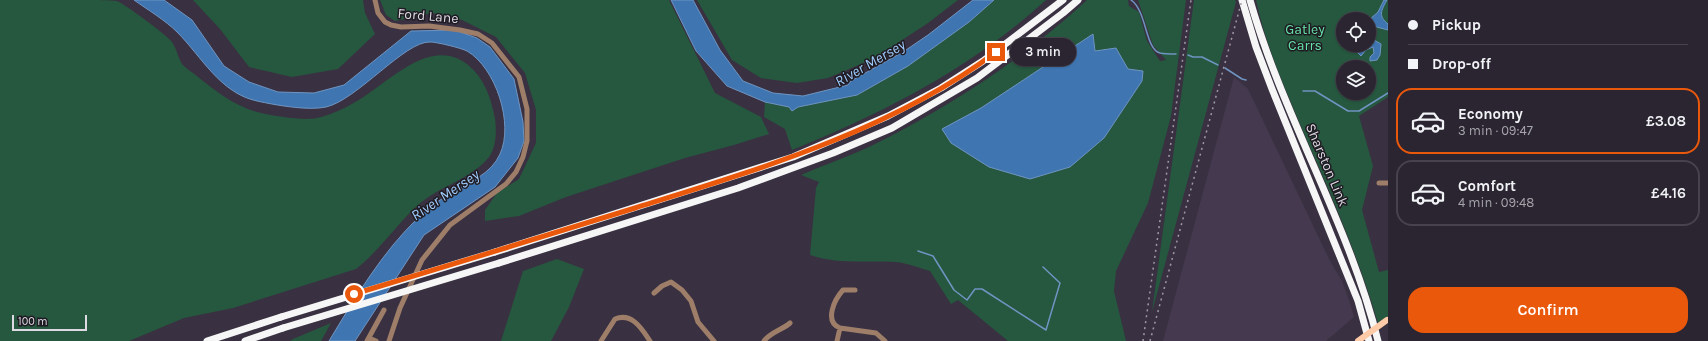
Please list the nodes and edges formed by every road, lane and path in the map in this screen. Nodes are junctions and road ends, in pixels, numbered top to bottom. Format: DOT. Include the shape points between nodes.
graph roads {
  1 [pos="375,0"];
  2 [pos="1078,0"];
  3 [pos="1242,0"];
  4 [pos="1250,0"];
  5 [pos="1060,2"];
  6 [pos="1379,183"];
  7 [pos="1388,183"];
  8 [pos="855,290"];
  9 [pos="654,294"];
  10 [pos="384,310"];
  11 [pos="1387,320"];
  12 [pos="790,323"];
  13 [pos="840,328"];
  14 [pos="368,340"];
  15 [pos="207,341"];
  16 [pos="245,341"];
  17 [pos="376,341"];
  18 [pos="389,341"];
  19 [pos="601,341"];
  20 [pos="650,341"];
  21 [pos="714,341"];
  22 [pos="764,341"];
  23 [pos="837,341"];
  24 [pos="885,341"];
  25 [pos="1358,341"];
  26 [pos="1370,341"];
  27 [pos="1378,341"];
  1 -- 18 [label="street, Ford Lane" via="378,13 391,26 429,26 460,30 478,34 488,40 519,77 527,109 527,141 516,172 506,184 450,225 422,260 400,308"];
  2 -- 16 [label="highway, bridge" via="977,78 892,128 833,153 738,188"];
  3 -- 26 [label="highway, Sharston Link" via="1256,47 1358,301"];
  4 -- 27 [label="highway, Sharston Link" via="1279,87 1366,298"];
  5 -- 15 [label="highway, bridge" via="983,61 941,88 888,116 785,160"];
  6 -- 7 [label="street"];
  8 -- 13 [label="street" via="843,290 838,296 831,317 835,326"];
  9 -- 21 [label="street" via="671,282 682,290 691,301 698,322"];
  10 -- 14 [label="street"];
  11 -- 25 [label="main road, bridge"];
  12 -- 22 [label="street" via="784,329 773,332"];
  13 -- 23 [label="street"];
  13 -- 24 [label="street" via="876,333"];
  14 -- 17 [label="street"];
  19 -- 20 [label="street" via="615,319 623,317 631,318"];
}
